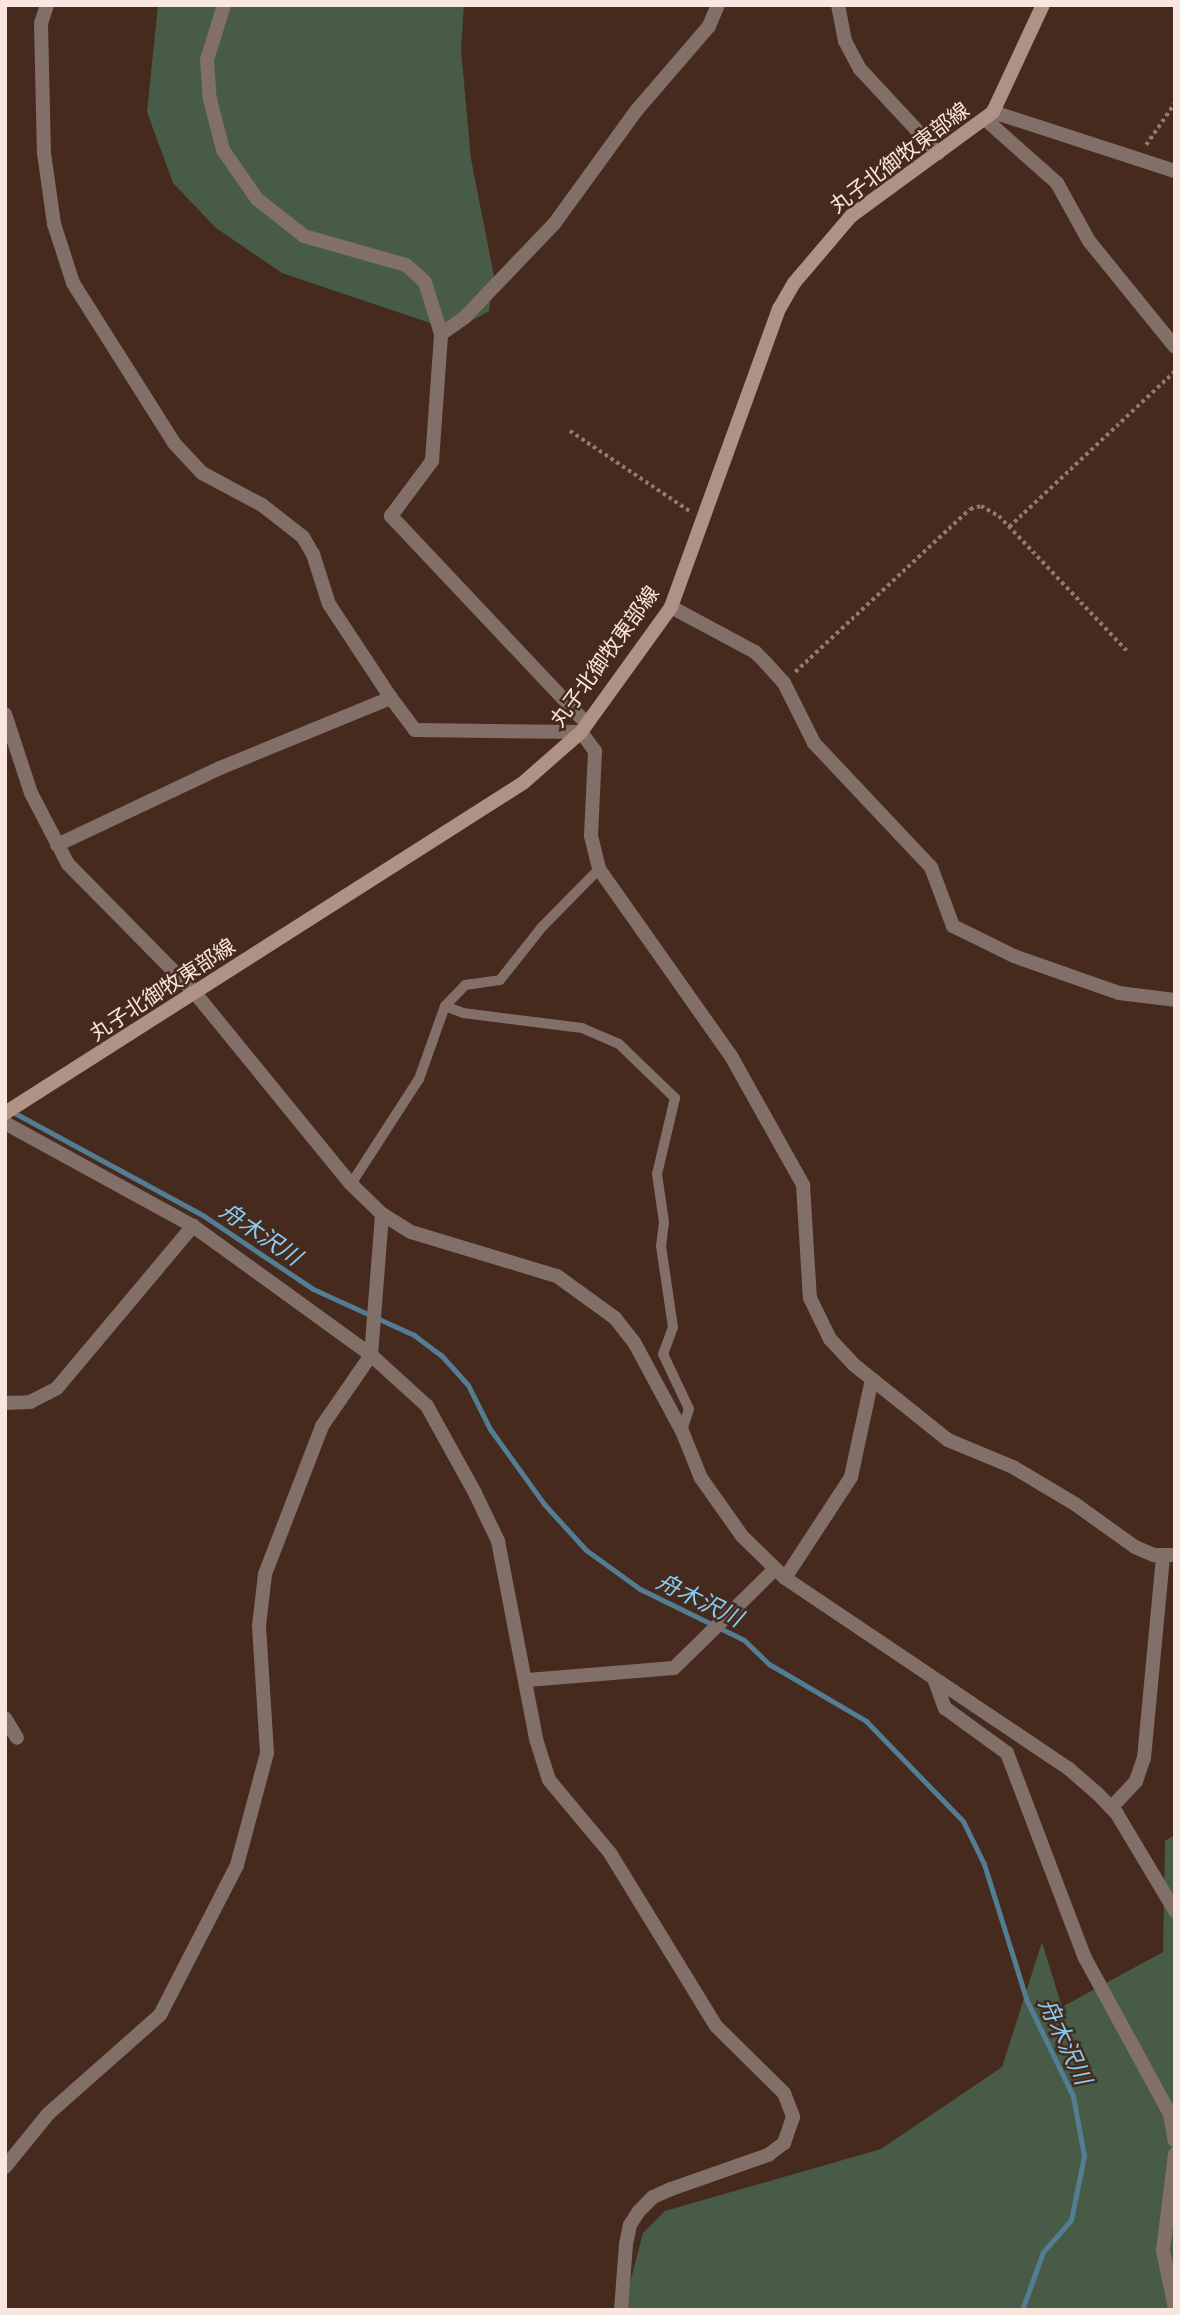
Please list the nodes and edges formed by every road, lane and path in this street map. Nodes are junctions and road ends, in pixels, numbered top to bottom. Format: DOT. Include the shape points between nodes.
graph roads {
  1 [pos="47,5"];
  2 [pos="224,5"];
  3 [pos="718,5"];
  4 [pos="838,5"];
  5 [pos="1043,5"];
  6 [pos="1175,103"];
  7 [pos="989,115"];
  8 [pos="938,153"];
  9 [pos="1134,161"];
  10 [pos="1175,171"];
  11 [pos="441,334"];
  12 [pos="1175,347"];
  13 [pos="1175,371"];
  14 [pos="570,431"];
  15 [pos="702,519"];
  16 [pos="1010,527"];
  17 [pos="671,607"];
  18 [pos="1127,652"];
  19 [pos="784,683"];
  20 [pos="391,698"];
  21 [pos="5,714"];
  22 [pos="584,728"];
  23 [pos="57,845"];
  24 [pos="599,869"];
  25 [pos="195,993"];
  26 [pos="1175,1000"];
  27 [pos="446,1006"];
  28 [pos="5,1113"];
  29 [pos="5,1123"];
  30 [pos="351,1184"];
  31 [pos="382,1214"];
  32 [pos="193,1226"];
  33 [pos="371,1355"];
  34 [pos="872,1379"];
  35 [pos="5,1403"];
  36 [pos="682,1431"];
  37 [pos="1169,1556"];
  38 [pos="779,1574"];
  39 [pos="528,1680"];
  40 [pos="935,1681"];
  41 [pos="5,1718"];
  42 [pos="17,1738"];
  43 [pos="1111,1808"];
  44 [pos="1175,1911"];
  45 [pos="1175,2141"];
  46 [pos="1175,2154"];
  47 [pos="5,2167"];
  48 [pos="1175,2308"];
  49 [pos="621,2310"];
  1 -- 20 [label="street" via="41,23 44,153 54,224 73,284 174,443 202,473 262,505 303,537 328,604"];
  2 -- 11 [label="street" via="207,60 210,99 223,150 257,199 304,236 406,265 425,282"];
  3 -- 11 [label="street" via="709,26 636,111 554,224 465,317"];
  4 -- 8 [label="street" via="845,41 860,69"];
  5 -- 7 [label="main road, 丸子北御牧東部線"];
  6 -- 9 [label="path"];
  7 -- 8 [label="main road, 丸子北御牧東部線"];
  7 -- 9 [label="street"];
  7 -- 12 [label="street" via="1057,184 1089,241"];
  8 -- 15 [label="main road, 丸子北御牧東部線" via="851,216 794,283 779,309"];
  9 -- 10 [label="street"];
  11 -- 22 [label="street" via="432,461 391,516"];
  13 -- 16 [label="path"];
  14 -- 15 [label="path"];
  15 -- 17 [label="main road, 丸子北御牧東部線"];
  16 -- 18 [label="path"];
  16 -- 19 [label="path" via="990,510 981,506 970,509"];
  17 -- 19 [label="street" via="755,652"];
  17 -- 22 [label="main road, 丸子北御牧東部線"];
  19 -- 26 [label="street" via="814,743 931,867 953,926 1014,956 1119,993"];
  20 -- 22 [label="street" via="415,730"];
  20 -- 23 [label="street" via="220,768"];
  21 -- 23 [label="street" via="31,793"];
  22 -- 24 [label="street" via="595,751 591,836"];
  22 -- 25 [label="main road, 丸子北御牧東部線" via="523,783"];
  23 -- 25 [label="street" via="68,864"];
  24 -- 27 [label="lane" via="542,927 500,980 465,985"];
  24 -- 34 [label="street" via="732,1056 803,1185 810,1298 830,1339"];
  25 -- 28 [label="main road, 丸子北御牧東部線"];
  25 -- 30 [label="street"];
  27 -- 30 [label="lane" via="419,1079"];
  27 -- 36 [label="lane" via="463,1013 595,1033 619,1044 676,1098 657,1174 664,1222 660,1246 673,1327 663,1354 689,1409"];
  29 -- 32 [label="street"];
  30 -- 31 [label="street"];
  31 -- 33 [label="street"];
  31 -- 36 [label="street" via="411,1232 531,1267 576,1287 615,1318 634,1342"];
  32 -- 33 [label="street"];
  32 -- 35 [label="street" via="57,1388 30,1402"];
  33 -- 39 [label="street" via="428,1406 481,1505 498,1541"];
  33 -- 47 [label="street" via="322,1426 265,1574 259,1626 267,1753 237,1865 160,2015 48,2114"];
  34 -- 37 [label="street" via="948,1440 1013,1467 1075,1503 1135,1547"];
  34 -- 38 [label="street" via="851,1477"];
  36 -- 38 [label="street" via="717,1504"];
  37 -- 43 [label="street" via="1144,1758 1136,1781"];
  38 -- 39 [label="street" via="674,1668"];
  38 -- 40 [label="street"];
  39 -- 49 [label="street" via="536,1739 549,1780 610,1853 716,2026 784,2093 793,2117 784,2143 768,2155 671,2189 653,2197 639,2211 629,2225"];
  40 -- 43 [label="street" via="1068,1768"];
  40 -- 45 [label="street" via="945,1709 1007,1753 1085,1958 1170,2114"];
  41 -- 42 [label="street"];
  43 -- 44 [label="street"];
  46 -- 48 [label="street" via="1163,2251"];
}
